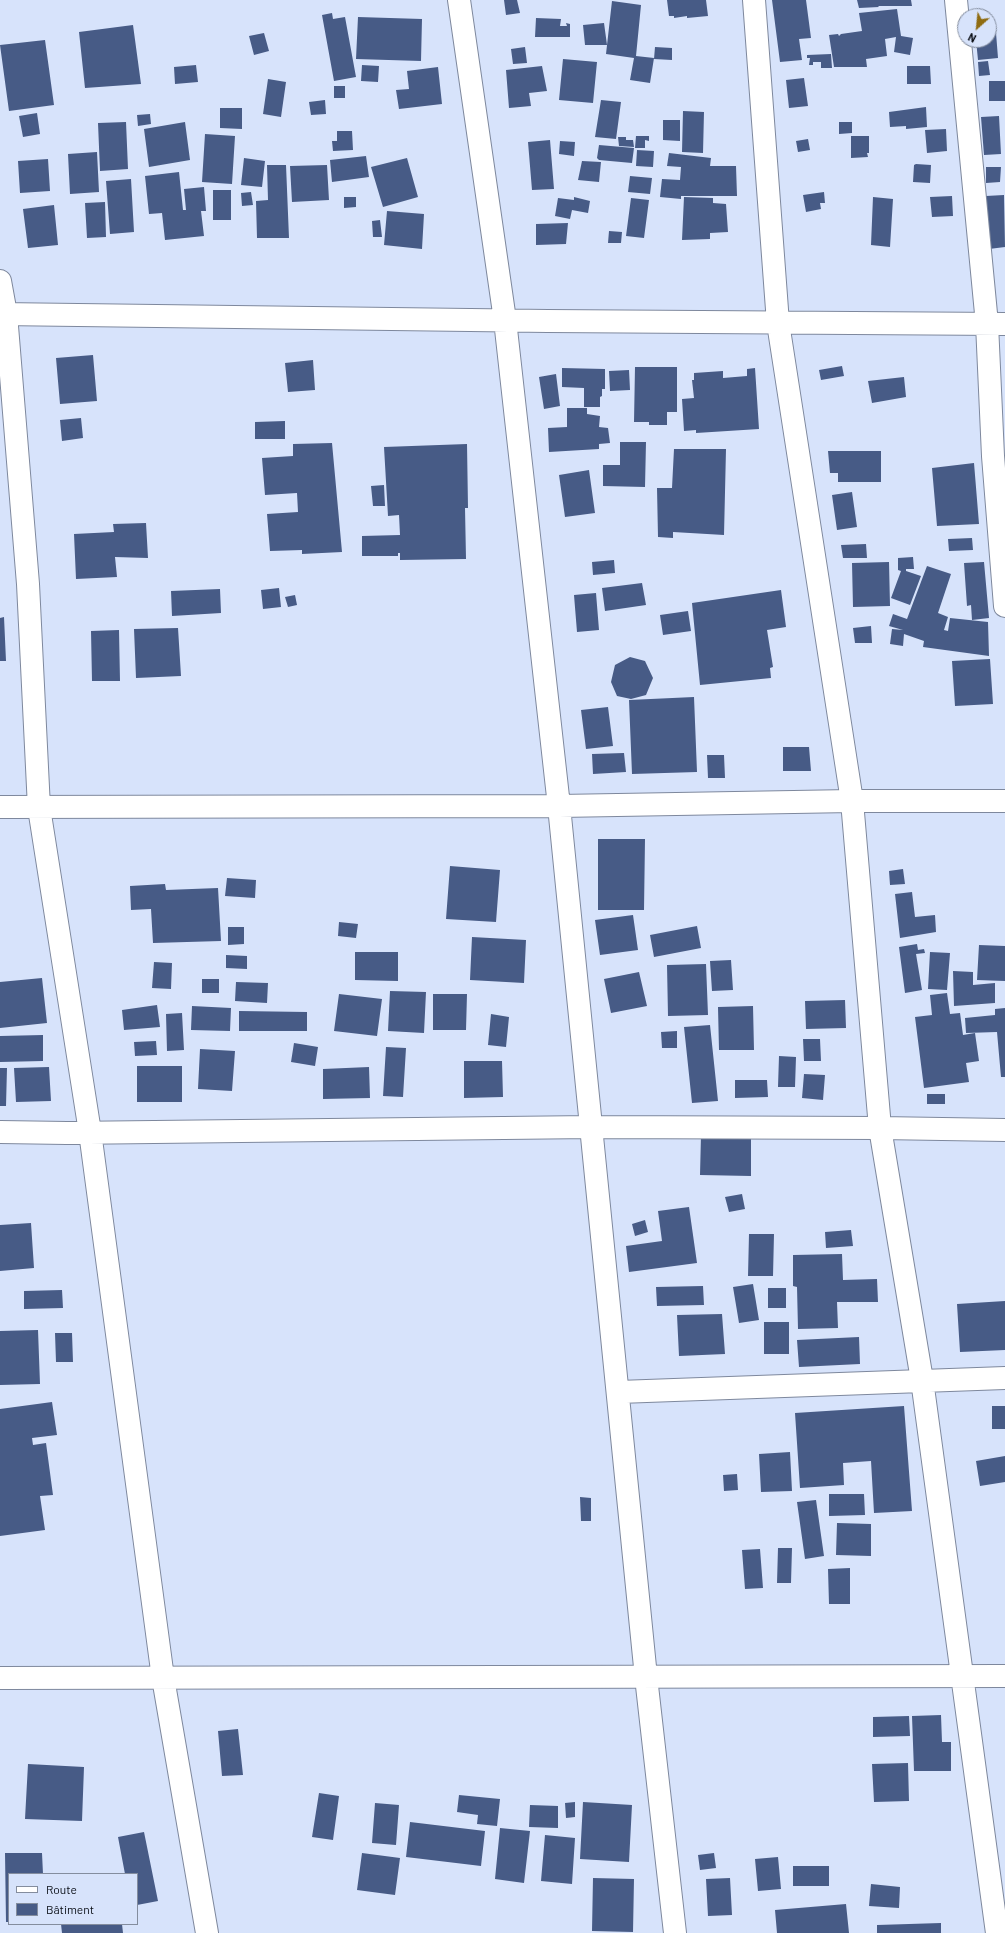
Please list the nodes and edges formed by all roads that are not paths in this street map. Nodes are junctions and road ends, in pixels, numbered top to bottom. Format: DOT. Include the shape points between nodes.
graph roads {
  1 [pos="459,0"];
  2 [pos="754,0"];
  3 [pos="956,0"];
  4 [pos="0,281"];
  5 [pos="3,314"];
  6 [pos="505,320"];
  7 [pos="778,323"];
  8 [pos="996,324"];
  9 [pos="1005,606"];
  10 [pos="852,801"];
  11 [pos="1005,801"];
  12 [pos="559,806"];
  13 [pos="0,807"];
  14 [pos="39,808"];
  15 [pos="591,1127"];
  16 [pos="880,1128"];
  17 [pos="1005,1130"];
  18 [pos="0,1132"];
  19 [pos="90,1132"];
  20 [pos="1005,1378"];
  21 [pos="922,1380"];
  22 [pos="619,1392"];
  23 [pos="963,1676"];
  24 [pos="1005,1676"];
  25 [pos="646,1677"];
  26 [pos="0,1678"];
  27 [pos="163,1678"];
  28 [pos="208,1933"];
  29 [pos="675,1933"];
  30 [pos="997,1933"];
  1 -- 6 [label="street"];
  2 -- 7 [label="street"];
  3 -- 8 [label="street"];
  4 -- 5 [label="street"];
  5 -- 6 [label="street"];
  5 -- 14 [label="street" via="28,584"];
  6 -- 7 [label="street"];
  6 -- 12 [label="street"];
  7 -- 8 [label="street"];
  7 -- 10 [label="street"];
  8 -- 9 [label="street" via="993,456"];
  10 -- 11 [label="street"];
  10 -- 12 [label="street"];
  10 -- 16 [label="street"];
  12 -- 14 [label="street"];
  12 -- 15 [label="street"];
  13 -- 14 [label="street"];
  14 -- 19 [label="street"];
  15 -- 16 [label="street"];
  15 -- 19 [label="street"];
  15 -- 22 [label="street"];
  16 -- 17 [label="street"];
  16 -- 21 [label="street"];
  18 -- 19 [label="street"];
  19 -- 27 [label="street"];
  20 -- 21 [label="street"];
  21 -- 22 [label="street"];
  21 -- 23 [label="street"];
  22 -- 25 [label="street"];
  23 -- 24 [label="street"];
  23 -- 25 [label="street"];
  23 -- 30 [label="street"];
  25 -- 27 [label="street"];
  25 -- 29 [label="street"];
  26 -- 27 [label="street"];
  27 -- 28 [label="street"];
}
